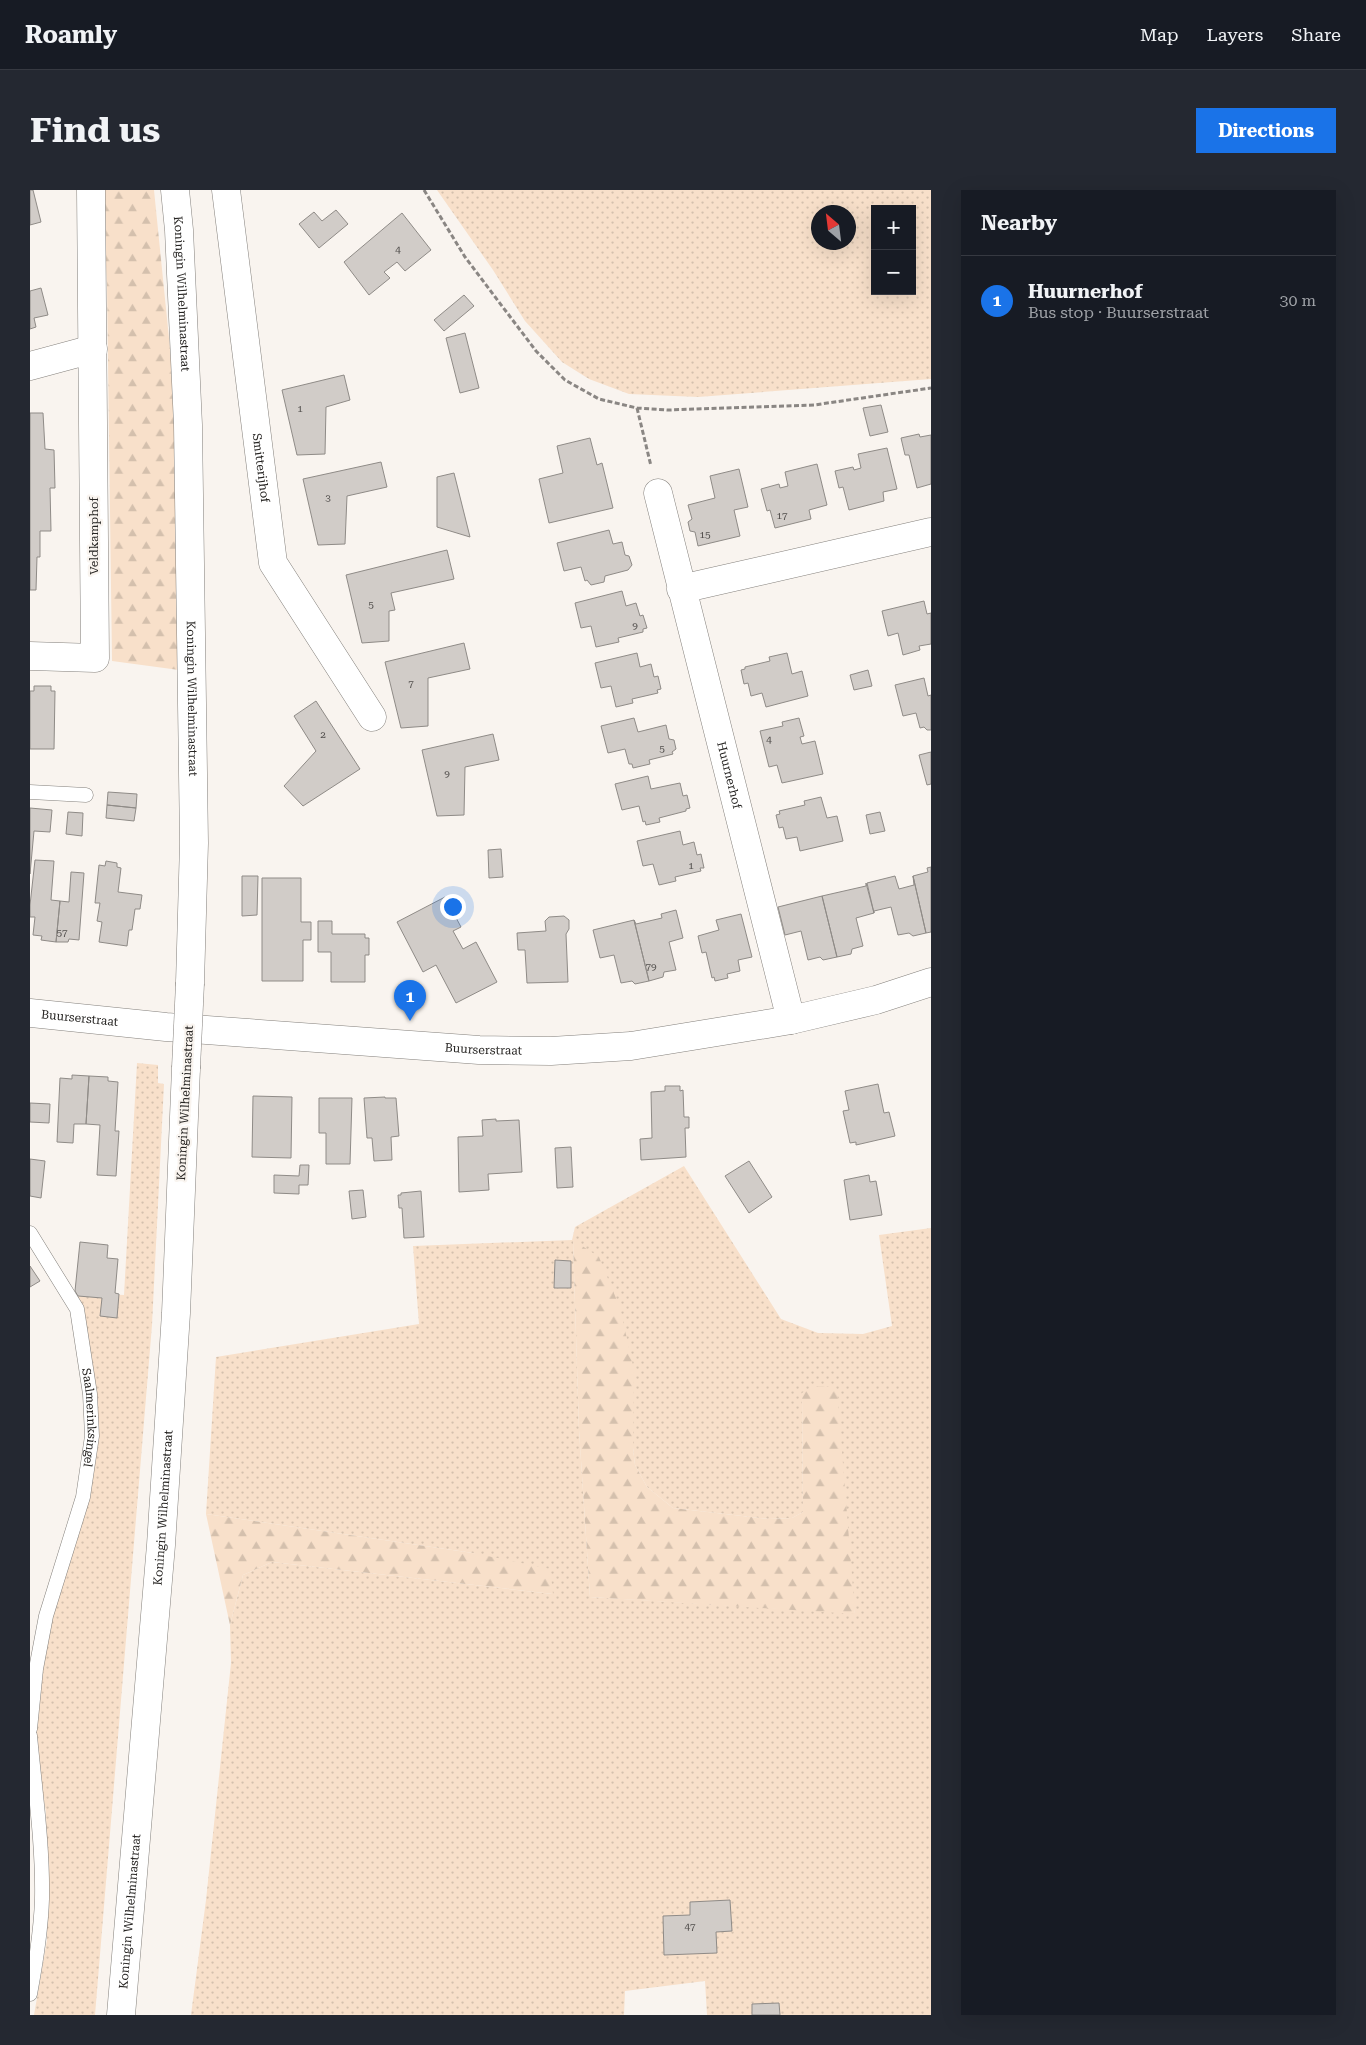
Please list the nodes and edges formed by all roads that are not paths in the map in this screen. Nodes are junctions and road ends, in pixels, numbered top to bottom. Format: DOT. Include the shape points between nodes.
graph roads {
  1 [pos="90,190"];
  2 [pos="175,190"];
  3 [pos="226,190"];
  4 [pos="93,349"];
  5 [pos="30,366"];
  6 [pos="658,493"];
  7 [pos="931,532"];
  8 [pos="681,589"];
  9 [pos="30,656"];
  10 [pos="372,717"];
  11 [pos="30,792"];
  12 [pos="86,795"];
  13 [pos="931,982"];
  14 [pos="30,1013"];
  15 [pos="791,1020"];
  16 [pos="30,1233"];
  17 [pos="30,1729"];
  18 [pos="30,1736"];
  19 [pos="30,1994"];
  20 [pos="121,2015"];
  1 -- 4 [label="main road, Veldkamphof"];
  2 -- 20 [label="main road, Koningin Wilhelminastraat, bridge" via="188,425 194,843 190,983 176,1313 161,1545"];
  3 -- 10 [label="main road, Smitterijhof" via="273,563"];
  4 -- 5 [label="main road"];
  4 -- 9 [label="main road, Veldkamphof" via="95,658"];
  6 -- 8 [label="main road, Huurnerhof"];
  7 -- 8 [label="main road"];
  8 -- 15 [label="main road, Huurnerhof"];
  11 -- 12 [label="lane"];
  13 -- 15 [label="main road, Buurserstraat" via="876,1000"];
  14 -- 15 [label="main road, Buurserstraat" via="166,1027 479,1050 551,1051 631,1046"];
  16 -- 17 [label="lane, Saalmerinksingel" via="77,1309 90,1394 92,1436 83,1497 46,1616"];
  18 -- 19 [label="lane" via="42,1899"];
}
